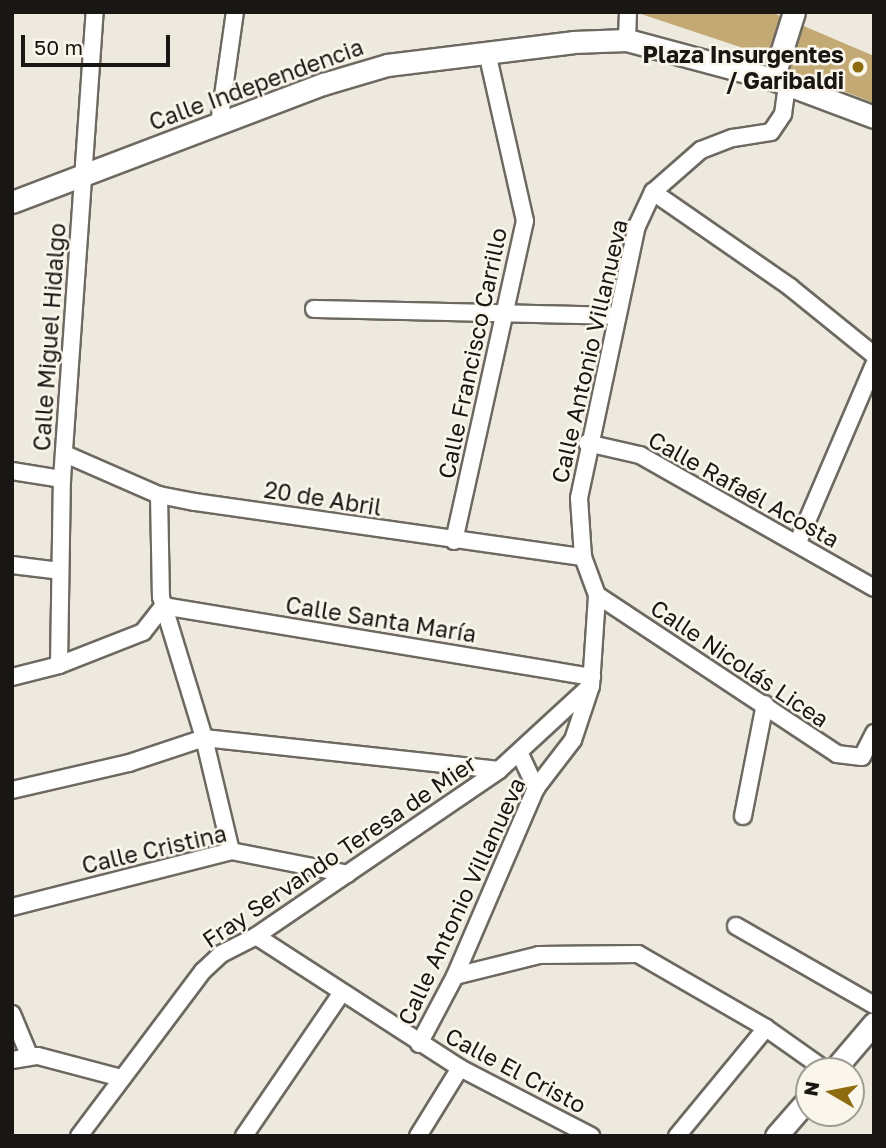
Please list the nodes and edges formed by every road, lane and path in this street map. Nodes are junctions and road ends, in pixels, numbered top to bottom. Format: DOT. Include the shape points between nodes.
graph roads {
  1 [pos="95,12"];
  2 [pos="235,12"];
  3 [pos="628,12"];
  4 [pos="792,18"];
  5 [pos="627,40"];
  6 [pos="487,53"];
  7 [pos="780,75"];
  8 [pos="874,117"];
  9 [pos="219,124"];
  10 [pos="83,175"];
  11 [pos="653,192"];
  12 [pos="12,202"];
  13 [pos="314,309"];
  14 [pos="502,314"];
  15 [pos="615,316"];
  16 [pos="874,355"];
  17 [pos="874,365"];
  18 [pos="587,443"];
  19 [pos="65,454"];
  20 [pos="12,471"];
  21 [pos="62,479"];
  22 [pos="159,495"];
  23 [pos="454,541"];
  24 [pos="798,542"];
  25 [pos="583,557"];
  26 [pos="12,565"];
  27 [pos="60,571"];
  28 [pos="874,588"];
  29 [pos="597,595"];
  30 [pos="163,606"];
  31 [pos="59,665"];
  32 [pos="12,677"];
  33 [pos="591,681"];
  34 [pos="765,704"];
  35 [pos="874,733"];
  36 [pos="204,738"];
  37 [pos="520,754"];
  38 [pos="499,770"];
  39 [pos="536,788"];
  40 [pos="12,790"];
  41 [pos="743,816"];
  42 [pos="231,850"];
  43 [pos="348,874"];
  44 [pos="12,907"];
  45 [pos="736,926"];
  46 [pos="256,936"];
  47 [pos="455,976"];
  48 [pos="341,994"];
  49 [pos="874,1005"];
  50 [pos="12,1014"];
  51 [pos="874,1023"];
  52 [pos="766,1028"];
  53 [pos="419,1044"];
  54 [pos="29,1055"];
  55 [pos="807,1057"];
  56 [pos="845,1057"];
  57 [pos="12,1059"];
  58 [pos="460,1068"];
  59 [pos="121,1078"];
  60 [pos="795,1114"];
  61 [pos="582,1134"];
  62 [pos="79,1136"];
  63 [pos="244,1136"];
  64 [pos="418,1136"];
  65 [pos="677,1136"];
  66 [pos="776,1136"];
  1 -- 10 [label="street, Calle Miguel Hidalgo"];
  2 -- 9 [label="street"];
  3 -- 5 [label="street"];
  4 -- 7 [label="street"];
  5 -- 6 [label="street, Calle Independencia"];
  5 -- 7 [label="street, Calle Independencia"];
  6 -- 9 [label="street, Calle Independencia" via="387,65"];
  6 -- 14 [label="street, Calle Francisco Carrillo" via="525,220"];
  7 -- 8 [label="street, Calle Independencia"];
  7 -- 11 [label="street, Calle Antonio Villanueva" via="783,114 771,132 733,138 701,150"];
  9 -- 10 [label="street, Calle Independencia"];
  10 -- 12 [label="street, Calle Independencia"];
  10 -- 19 [label="street, Calle Miguel Hidalgo"];
  11 -- 15 [label="street, Calle Antonio Villanueva" via="637,226"];
  11 -- 16 [label="street" via="790,287"];
  13 -- 14 [label="street"];
  14 -- 15 [label="street"];
  14 -- 23 [label="street, Calle Francisco Carrillo"];
  15 -- 18 [label="street, Calle Antonio Villanueva"];
  17 -- 24 [label="street"];
  18 -- 24 [label="street, Calle Rafaél Acosta" via="639,455"];
  18 -- 25 [label="street, Calle Antonio Villanueva" via="577,525"];
  19 -- 21 [label="street, Calle Miguel Hidalgo"];
  19 -- 22 [label="street, 20 de Abril"];
  20 -- 21 [label="street"];
  21 -- 27 [label="street, Calle Miguel Hidalgo"];
  22 -- 23 [label="street, 20 de Abril"];
  22 -- 30 [label="street"];
  23 -- 25 [label="street, 20 de Abril"];
  24 -- 28 [label="street, Calle Rafaél Acosta"];
  25 -- 29 [label="street, Calle Antonio Villanueva"];
  26 -- 27 [label="street"];
  27 -- 31 [label="street, Calle Miguel Hidalgo"];
  29 -- 33 [label="street, Calle Antonio Villanueva"];
  29 -- 34 [label="street, Calle Nicolás Licea"];
  30 -- 31 [label="street" via="143,632"];
  30 -- 33 [label="street, Calle Santa María"];
  30 -- 36 [label="street"];
  31 -- 32 [label="street"];
  33 -- 37 [label="street, Fray Servando Teresa de Mier"];
  33 -- 39 [label="street, Calle Antonio Villanueva" via="573,740"];
  34 -- 35 [label="street, Calle Nicolás Licea" via="837,754 862,757"];
  34 -- 41 [label="street"];
  36 -- 38 [label="street"];
  36 -- 40 [label="street" via="130,762"];
  36 -- 42 [label="street"];
  37 -- 38 [label="street, Fray Servando Teresa de Mier"];
  37 -- 39 [label="street"];
  38 -- 43 [label="street, Fray Servando Teresa de Mier"];
  39 -- 47 [label="street, Calle Antonio Villanueva"];
  42 -- 43 [label="street, Calle Cristina"];
  42 -- 44 [label="street, Calle Cristina"];
  43 -- 46 [label="street, Fray Servando Teresa de Mier"];
  45 -- 49 [label="street"];
  46 -- 48 [label="street, Calle El Cristo"];
  46 -- 59 [label="street, Fray Servando Teresa de Mier" via="222,954 203,971"];
  47 -- 52 [label="street" via="539,955 638,954"];
  47 -- 53 [label="street, Calle Antonio Villanueva"];
  48 -- 53 [label="street, Calle El Cristo"];
  48 -- 63 [label="street"];
  50 -- 54 [label="street"];
  51 -- 56 [label="street"];
  52 -- 55 [label="street"];
  52 -- 65 [label="street"];
  53 -- 58 [label="street, Calle El Cristo"];
  54 -- 57 [label="street"];
  54 -- 59 [label="street"];
  58 -- 61 [label="street, Calle El Cristo"];
  58 -- 64 [label="street"];
  59 -- 62 [label="street, Fray Servando Teresa de Mier"];
  60 -- 66 [label="street"];
}
